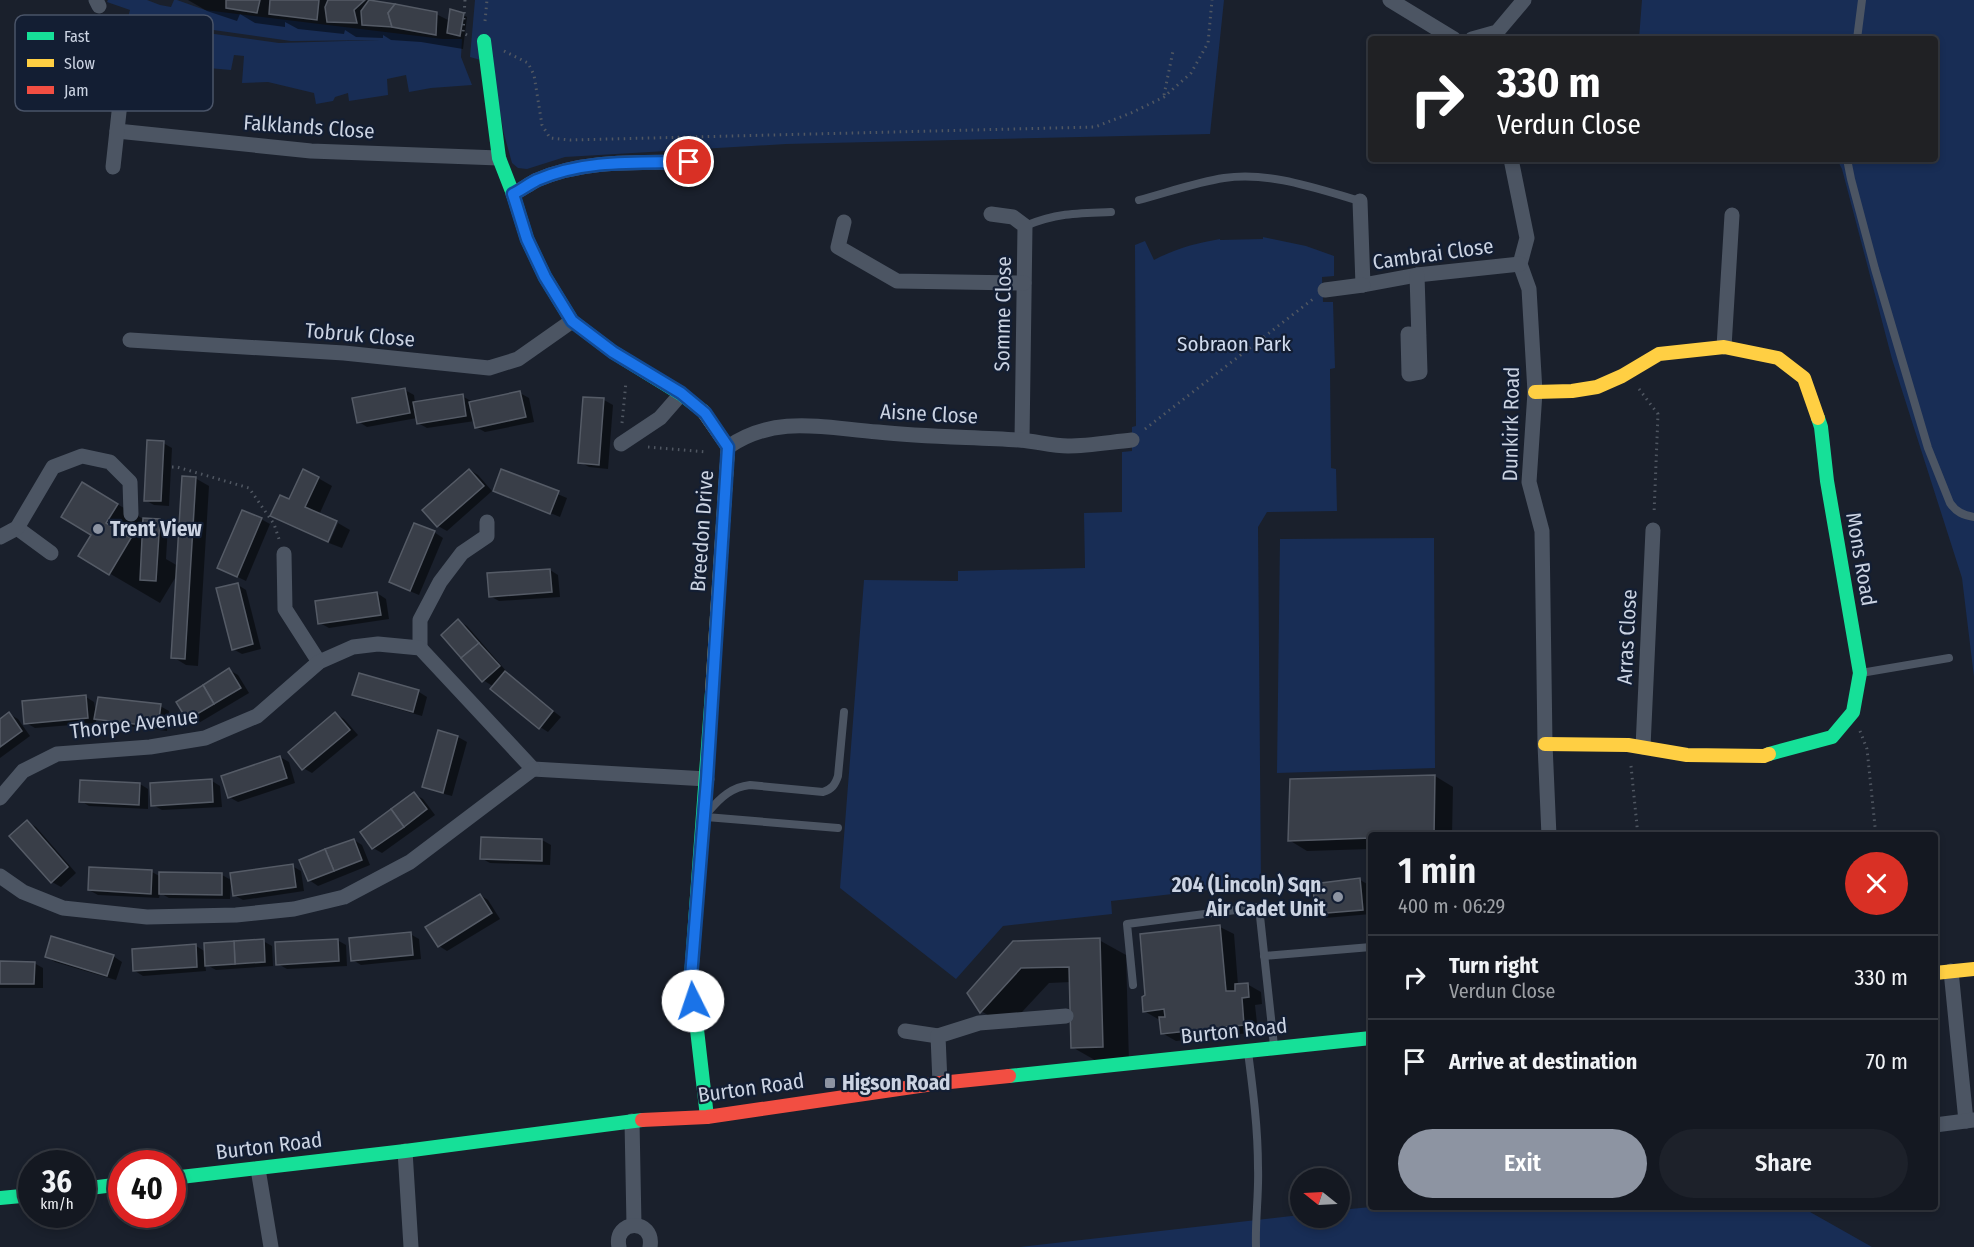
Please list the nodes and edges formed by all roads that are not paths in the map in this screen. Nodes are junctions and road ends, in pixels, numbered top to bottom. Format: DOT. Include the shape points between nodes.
graph roads {
  1 [pos="1390,0"];
  2 [pos="1524,0"];
  3 [pos="1862,0"];
  4 [pos="1449,36"];
  5 [pos="1483,36"];
  6 [pos="1857,36"];
  7 [pos="484,41"];
  8 [pos="119,111"];
  9 [pos="117,131"];
  10 [pos="499,158"];
  11 [pos="689,162"];
  12 [pos="1512,162"];
  13 [pos="1848,162"];
  14 [pos="113,167"];
  15 [pos="513,194"];
  16 [pos="1139,200"];
  17 [pos="1360,201"];
  18 [pos="1111,212"];
  19 [pos="991,214"];
  20 [pos="1732,215"];
  21 [pos="844,222"];
  22 [pos="1025,226"];
  23 [pos="1520,264"];
  24 [pos="1417,275"];
  25 [pos="1024,283"];
  26 [pos="1363,285"];
  27 [pos="1325,290"];
  28 [pos="572,321"];
  29 [pos="1419,335"];
  30 [pos="130,340"];
  31 [pos="1724,347"];
  32 [pos="1535,392"];
  33 [pos="681,393"];
  34 [pos="1022,440"];
  35 [pos="1132,440"];
  36 [pos="621,444"];
  37 [pos="728,447"];
  38 [pos="130,514"];
  39 [pos="1974,517"];
  40 [pos="487,522"];
  41 [pos="17,528"];
  42 [pos="1653,530"];
  43 [pos="0,537"];
  44 [pos="51,554"];
  45 [pos="284,554"];
  46 [pos="420,648"];
  47 [pos="1949,658"];
  48 [pos="319,662"];
  49 [pos="1860,673"];
  50 [pos="844,712"];
  51 [pos="1545,744"];
  52 [pos="1636,746"];
  53 [pos="533,769"];
  54 [pos="707,779"];
  55 [pos="0,798"];
  56 [pos="704,816"];
  57 [pos="838,828"];
  58 [pos="1549,832"];
  59 [pos="0,876"];
  60 [pos="1368,947"];
  61 [pos="1264,956"];
  62 [pos="1974,969"];
  63 [pos="1951,971"];
  64 [pos="1938,973"];
  65 [pos="1133,985"];
  66 [pos="1066,1016"];
  67 [pos="905,1031"];
  68 [pos="938,1036"];
  69 [pos="1368,1038"];
  70 [pos="1274,1048"];
  71 [pos="1248,1050"];
  72 [pos="940,1083"];
  73 [pos="707,1117"];
  74 [pos="632,1121"];
  75 [pos="1970,1121"];
  76 [pos="1938,1125"];
  77 [pos="405,1151"];
  78 [pos="258,1169"];
  79 [pos="186,1177"];
  80 [pos="18,1196"];
  81 [pos="0,1198"];
  82 [pos="634,1225"];
  83 [pos="272,1247"];
  84 [pos="411,1247"];
  85 [pos="619,1247"];
  86 [pos="650,1247"];
  87 [pos="1256,1247"];
  1 -- 4 [label="street"];
  2 -- 5 [label="street" via="1497,32"];
  3 -- 6 [label="lane"];
  7 -- 10 [label="street, Breedon Drive"];
  8 -- 9 [label="street"];
  9 -- 10 [label="street, Falklands Close" via="311,151"];
  9 -- 14 [label="street"];
  10 -- 15 [label="street, Breedon Drive"];
  11 -- 15 [label="street" via="614,163 578,168 537,180"];
  12 -- 23 [label="street" via="1527,238"];
  13 -- 39 [label="lane" via="1928,448 1950,503 1961,514"];
  15 -- 28 [label="street, Breedon Drive" via="527,239"];
  16 -- 17 [label="lane" via="1225,178 1261,178"];
  17 -- 26 [label="street, Cambrai Close"];
  18 -- 22 [label="lane" via="1068,213"];
  19 -- 22 [label="street" via="1013,217"];
  20 -- 31 [label="street"];
  21 -- 25 [label="street" via="838,247 897,281"];
  22 -- 25 [label="street, Somme Close"];
  23 -- 24 [label="street, Cambrai Close"];
  23 -- 32 [label="street, Dunkirk Road" via="1529,289"];
  24 -- 26 [label="street, Cambrai Close"];
  24 -- 29 [label="street"];
  25 -- 34 [label="street, Somme Close"];
  26 -- 27 [label="street"];
  28 -- 30 [label="street, Tobruk Close" via="518,359 489,368 344,353"];
  28 -- 33 [label="street, Breedon Drive" via="613,352"];
  31 -- 32 [label="street, Mons Road" via="1659,354 1597,387"];
  31 -- 49 [label="street, Mons Road" via="1778,358 1804,378 1821,427 1828,493"];
  32 -- 51 [label="street, Dunkirk Road" via="1529,482 1542,531"];
  33 -- 36 [label="street" via="660,418"];
  33 -- 37 [label="street, Breedon Drive" via="705,413"];
  34 -- 35 [label="street, Aisne Close" via="1067,446"];
  34 -- 37 [label="street, Aisne Close" via="797,425 744,436"];
  37 -- 54 [label="street, Breedon Drive"];
  38 -- 41 [label="street" via="130,482 110,462 82,456 53,467"];
  40 -- 46 [label="street" via="487,536 462,554 420,620"];
  41 -- 43 [label="street"];
  41 -- 44 [label="street"];
  42 -- 52 [label="street, Arras Close"];
  45 -- 48 [label="street" via="285,609"];
  46 -- 48 [label="street, Thorpe Avenue" via="378,644 353,647"];
  46 -- 53 [label="street"];
  47 -- 49 [label="lane"];
  48 -- 55 [label="street, Thorpe Avenue" via="247,721 205,738 150,747 57,754 23,771"];
  49 -- 52 [label="street, Mons Road" via="1853,712 1832,737 1764,756 1687,755"];
  50 -- 56 [label="lane" via="838,776 830,790 738,787"];
  51 -- 52 [label="street, Mons Road"];
  51 -- 58 [label="street, Dunkirk Road"];
  53 -- 54 [label="street"];
  53 -- 59 [label="street" via="410,862 344,897 294,909 147,917 63,908 23,892"];
  54 -- 56 [label="street, Breedon Drive"];
  56 -- 57 [label="lane"];
  56 -- 73 [label="street, Breedon Drive" via="691,977"];
  60 -- 61 [label="lane"];
  61 -- 65 [label="lane" via="1259,907 1127,924"];
  61 -- 70 [label="lane"];
  62 -- 63 [label="street"];
  63 -- 64 [label="street"];
  63 -- 75 [label="street"];
  66 -- 68 [label="street" via="979,1023"];
  67 -- 68 [label="street"];
  68 -- 72 [label="street"];
  69 -- 70 [label="street, Burton Road"];
  70 -- 71 [label="street, Burton Road"];
  71 -- 72 [label="street, Burton Road"];
  71 -- 87 [label="lane" via="1258,1169"];
  72 -- 73 [label="street, Burton Road"];
  73 -- 74 [label="street, Burton Road"];
  74 -- 77 [label="street, Burton Road"];
  74 -- 82 [label="street"];
  75 -- 76 [label="street"];
  77 -- 78 [label="street, Burton Road"];
  77 -- 84 [label="street"];
  78 -- 79 [label="street, Burton Road"];
  78 -- 83 [label="street"];
  80 -- 81 [label="street"];
  82 -- 85 [label="street" via="621,1231"];
  82 -- 86 [label="street" via="648,1231"];
}
